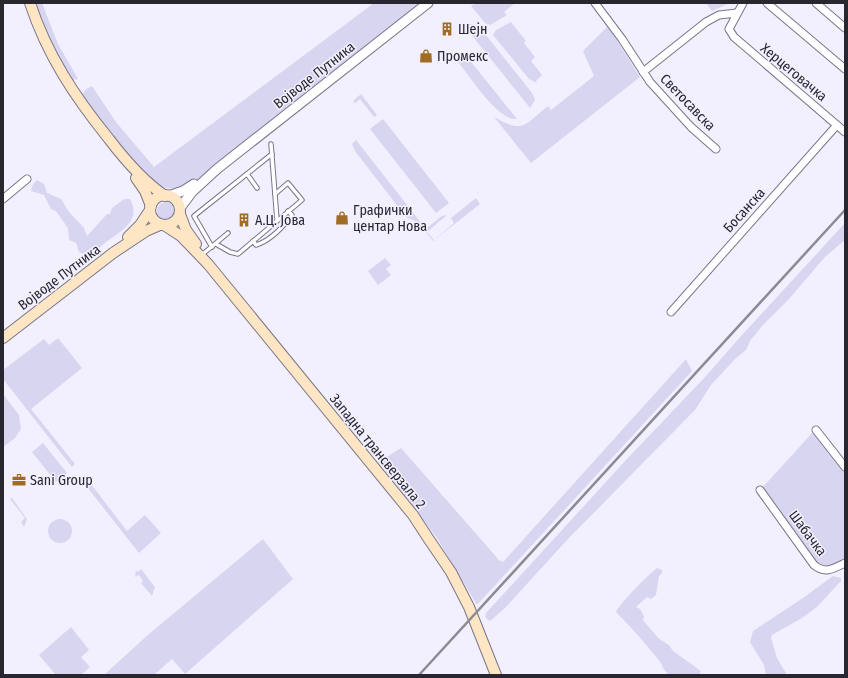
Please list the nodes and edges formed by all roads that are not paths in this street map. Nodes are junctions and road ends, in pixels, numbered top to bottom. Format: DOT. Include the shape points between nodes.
graph roads {
  1 [pos="30,3"];
  2 [pos="428,3"];
  3 [pos="595,3"];
  4 [pos="743,3"];
  5 [pos="767,3"];
  6 [pos="816,3"];
  7 [pos="737,13"];
  8 [pos="845,28"];
  9 [pos="845,70"];
  10 [pos="643,72"];
  11 [pos="837,125"];
  12 [pos="845,132"];
  13 [pos="271,144"];
  14 [pos="716,149"];
  15 [pos="272,154"];
  16 [pos="123,157"];
  17 [pos="217,169"];
  18 [pos="247,174"];
  19 [pos="27,179"];
  20 [pos="257,188"];
  21 [pos="275,194"];
  22 [pos="166,196"];
  23 [pos="3,199"];
  24 [pos="151,208"];
  25 [pos="180,211"];
  26 [pos="288,211"];
  27 [pos="277,220"];
  28 [pos="162,225"];
  29 [pos="228,233"];
  30 [pos="253,242"];
  31 [pos="214,245"];
  32 [pos="113,253"];
  33 [pos="204,253"];
  34 [pos="208,264"];
  35 [pos="671,312"];
  36 [pos="3,338"];
  37 [pos="816,430"];
  38 [pos="845,467"];
  39 [pos="760,490"];
  40 [pos="845,563"];
  41 [pos="496,675"];
  1 -- 16 [label="main road" via="41,34 66,82"];
  2 -- 17 [label="street, Војводе Путника"];
  3 -- 10 [label="street, Светосавска"];
  4 -- 7 [label="street"];
  5 -- 9 [label="street"];
  6 -- 8 [label="street"];
  7 -- 10 [label="street, Светосавска" via="719,15 706,22"];
  7 -- 11 [label="street, Херцеговачка" via="729,29 740,43"];
  10 -- 14 [label="street, Светосавска" via="681,116"];
  11 -- 12 [label="street, Херцеговачка"];
  11 -- 35 [label="street, Босанска"];
  13 -- 15 [label="lane"];
  15 -- 18 [label="lane"];
  15 -- 21 [label="lane"];
  16 -- 22 [label="main road" via="150,186"];
  16 -- 24 [label="main road" via="145,191"];
  17 -- 22 [label="street, Војводе Путника" via="187,189"];
  17 -- 25 [label="street, Војводе Путника" via="192,192"];
  18 -- 20 [label="lane"];
  18 -- 31 [label="lane" via="194,216"];
  19 -- 23 [label="street"];
  21 -- 26 [label="lane" via="288,183 302,200"];
  21 -- 27 [label="lane"];
  22 -- 24 [label="main road" via="158,198"];
  22 -- 25 [label="main road" via="176,200"];
  24 -- 28 [label="main road" via="152,217"];
  24 -- 32 [label="main road, Војводе Путника" via="140,225"];
  25 -- 28 [label="main road" via="174,223"];
  25 -- 34 [label="main road, Западна трансверзала 2" via="186,230"];
  26 -- 27 [label="lane"];
  26 -- 30 [label="lane" via="292,215 275,234 261,244 256,245"];
  27 -- 30 [label="lane"];
  28 -- 32 [label="main road, Војводе Путника" via="146,231"];
  28 -- 34 [label="main road, Западна трансверзала 2" via="181,236"];
  29 -- 31 [label="lane"];
  30 -- 31 [label="lane" via="238,254"];
  31 -- 33 [label="lane"];
  32 -- 36 [label="main road, Војводе Путника"];
  34 -- 41 [label="main road, Западна трансверзала 2" via="421,526 451,572 469,607"];
  37 -- 38 [label="street"];
  39 -- 40 [label="street, Шабачка" via="814,565 826,570"];
}
